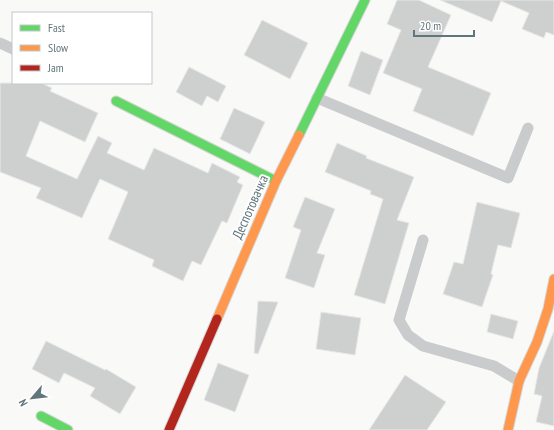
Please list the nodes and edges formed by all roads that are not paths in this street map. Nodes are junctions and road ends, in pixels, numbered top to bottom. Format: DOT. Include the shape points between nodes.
graph roads {
  1 [pos="365,0"];
  2 [pos="0,43"];
  3 [pos="12,49"];
  4 [pos="317,98"];
  5 [pos="116,102"];
  6 [pos="528,128"];
  7 [pos="276,181"];
  8 [pos="423,240"];
  9 [pos="554,279"];
  10 [pos="519,381"];
  11 [pos="41,416"];
  12 [pos="68,430"];
  13 [pos="169,430"];
  14 [pos="508,430"];
  1 -- 4 [label="street, Деспотовачка"];
  2 -- 3 [label="lane"];
  4 -- 6 [label="lane" via="508,178"];
  4 -- 7 [label="street, Деспотовачка"];
  5 -- 7 [label="street"];
  7 -- 13 [label="street, Деспотовачка"];
  8 -- 10 [label="lane" via="400,320 408,335 423,346 494,366"];
  9 -- 10 [label="street" via="548,309 537,342"];
  10 -- 14 [label="street"];
  11 -- 12 [label="street"];
}
